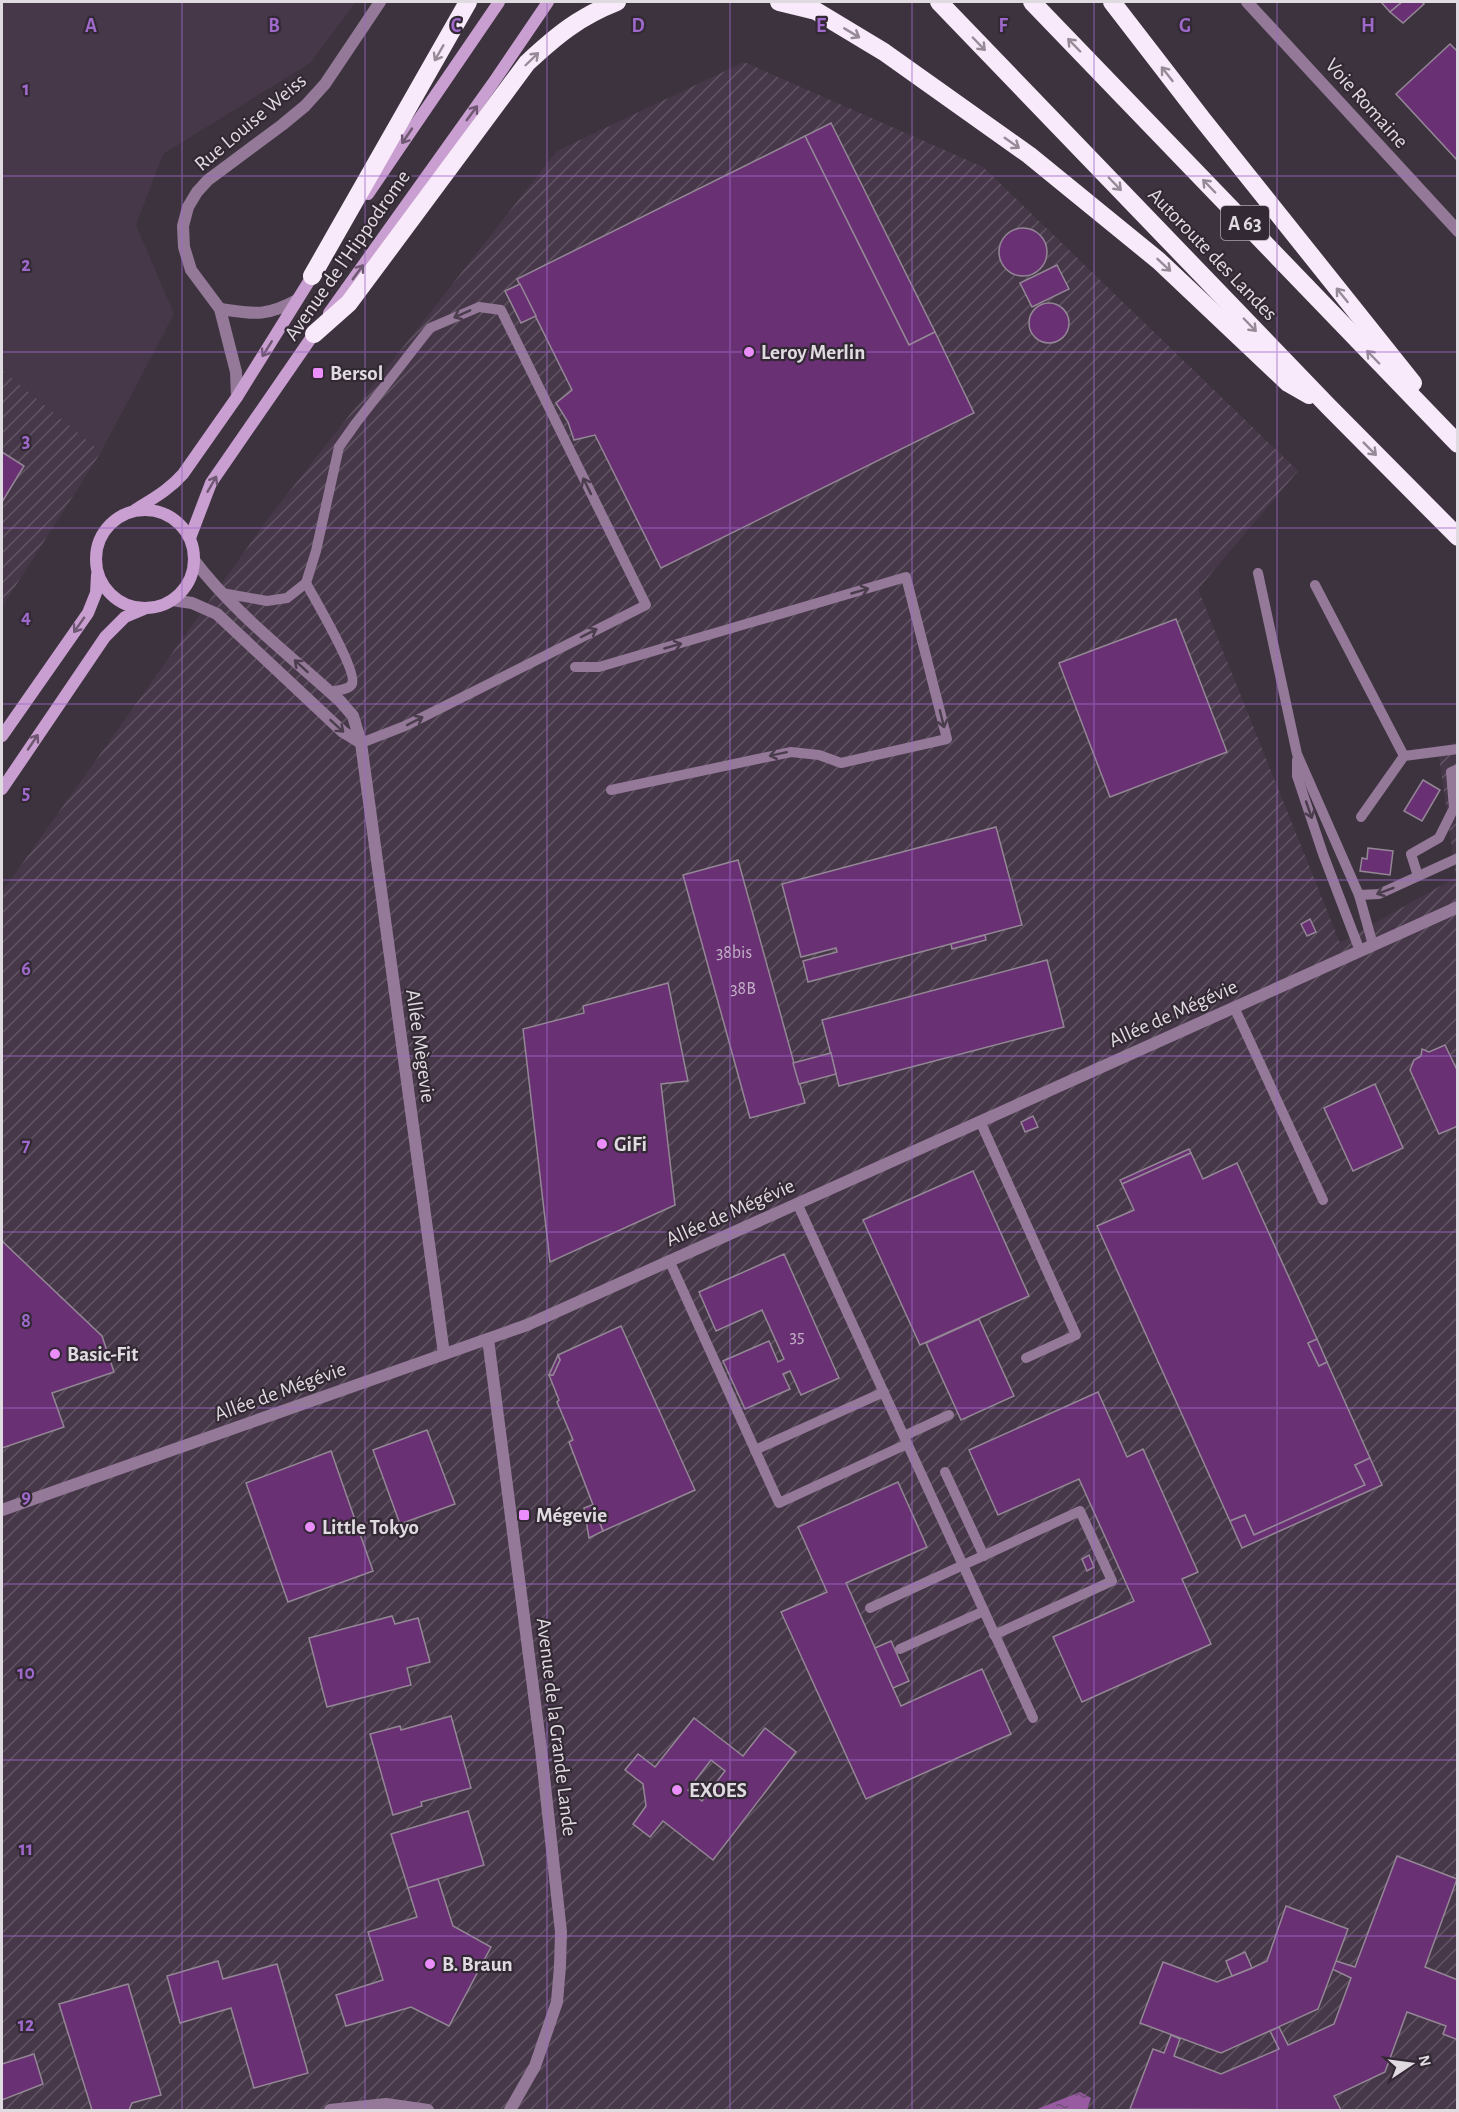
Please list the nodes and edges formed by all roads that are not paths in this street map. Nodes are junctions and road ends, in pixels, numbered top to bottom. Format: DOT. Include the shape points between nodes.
graph roads {
  1 [pos="468,2"];
  2 [pos="499,2"];
  3 [pos="548,2"];
  4 [pos="617,2"];
  5 [pos="779,2"];
  6 [pos="798,2"];
  7 [pos="939,2"];
  8 [pos="1032,2"];
  9 [pos="1112,2"];
  10 [pos="1247,2"];
  11 [pos="376,3"];
  12 [pos="816,12"];
  13 [pos="1458,231"];
  14 [pos="312,276"];
  15 [pos="297,300"];
  16 [pos="220,309"];
  17 [pos="314,334"];
  18 [pos="237,398"];
  19 [pos="1329,407"];
  20 [pos="1458,439"];
  21 [pos="1458,444"];
  22 [pos="135,510"];
  23 [pos="1458,537"];
  24 [pos="190,538"];
  25 [pos="194,560"];
  26 [pos="97,571"];
  27 [pos="1258,573"];
  28 [pos="306,583"];
  29 [pos="1315,585"];
  30 [pos="222,593"];
  31 [pos="172,600"];
  32 [pos="146,609"];
  33 [pos="575,667"];
  34 [pos="330,692"];
  35 [pos="3,732"];
  36 [pos="361,743"];
  37 [pos="1458,748"];
  38 [pos="1298,754"];
  39 [pos="1404,756"];
  40 [pos="1458,769"];
  41 [pos="2,789"];
  42 [pos="611,790"];
  43 [pos="1361,817"];
  44 [pos="1458,858"];
  45 [pos="1418,876"];
  46 [pos="1359,895"];
  47 [pos="1458,907"];
  48 [pos="1373,945"];
  49 [pos="1360,951"];
  50 [pos="1234,1007"];
  51 [pos="980,1121"];
  52 [pos="1323,1200"];
  53 [pos="798,1203"];
  54 [pos="669,1260"];
  55 [pos="488,1339"];
  56 [pos="444,1354"];
  57 [pos="1026,1358"];
  58 [pos="884,1392"];
  59 [pos="949,1415"];
  60 [pos="905,1440"];
  61 [pos="755,1450"];
  62 [pos="945,1472"];
  63 [pos="2,1510"];
  64 [pos="984,1556"];
  65 [pos="963,1565"];
  66 [pos="870,1608"];
  67 [pos="984,1611"];
  68 [pos="994,1635"];
  69 [pos="900,1649"];
  70 [pos="1033,1718"];
  71 [pos="330,2110"];
  72 [pos="428,2110"];
  73 [pos="510,2110"];
  1 -- 14 [label="highway, one-way"];
  2 -- 14 [label="main road, Avenue de l'Hippodrome, one-way"];
  17 -- 3 [label="main road, Avenue de l'Hippodrome, one-way"];
  17 -- 4 [label="highway, one-way" via="350,303 527,63 591,12"];
  5 -- 12 [label="highway"];
  6 -- 12 [label="highway"];
  7 -- 19 [label="highway, Autoroute des Landes, one-way"];
  21 -- 8 [label="highway, A 63, one-way"];
  20 -- 9 [label="highway, one-way"];
  10 -- 13 [label="street, Voie Romaine"];
  11 -- 16 [label="street, Rue Louise Weiss" via="315,96 208,180 188,207 183,226 191,270"];
  12 -- 19 [label="highway, one-way" via="884,52 1029,155 1160,261 1288,383"];
  14 -- 15 [label="main road, Avenue de l'Hippodrome"];
  15 -- 16 [label="street" via="278,311 256,314"];
  15 -- 18 [label="main road, Avenue de l'Hippodrome, one-way"];
  16 -- 18 [label="street, Rue Louise Weiss" via="236,372"];
  24 -- 17 [label="main road, Avenue de l'Hippodrome, one-way" via="211,483"];
  18 -- 22 [label="main road, Avenue de l'Hippodrome" via="175,484"];
  19 -- 23 [label="highway, Autoroute des Landes, one-way"];
  22 -- 24 [label="main road" via="167,514 181,524"];
  22 -- 26 [label="main road" via="117,518 103,532 97,545"];
  24 -- 25 [label="main road"];
  25 -- 30 [label="street, Allée Mègevie"];
  25 -- 31 [label="main road" via="190,580"];
  26 -- 32 [label="main road" via="116,598"];
  26 -- 35 [label="main road, one-way" via="96,593 88,613"];
  27 -- 38 [label="lane"];
  28 -- 30 [label="lane" via="286,598 267,601"];
  28 -- 34 [label="lane" via="353,678 349,688"];
  36 -- 28 [label="lane, one-way" via="405,726 646,605 501,310 479,307 430,328 356,423 339,447"];
  29 -- 39 [label="lane"];
  34 -- 30 [label="street, Allée Mègevie, one-way"];
  31 -- 32 [label="main road"];
  31 -- 36 [label="street, one-way" via="192,603 217,614 343,732"];
  41 -- 32 [label="main road, one-way" via="105,637 124,617"];
  33 -- 42 [label="lane, one-way" via="599,667 906,577 948,739 841,763 819,755 790,752"];
  34 -- 36 [label="street, Allée Mègevie" via="353,716"];
  36 -- 56 [label="street, Allée Mègevie"];
  37 -- 39 [label="lane"];
  38 -- 46 [label="lane"];
  38 -- 49 [label="lane, one-way" via="1297,776"];
  39 -- 43 [label="lane"];
  40 -- 45 [label="lane" via="1450,772 1454,808 1439,838 1410,854"];
  44 -- 45 [label="lane"];
  45 -- 46 [label="lane, one-way" via="1379,894"];
  46 -- 48 [label="lane"];
  47 -- 48 [label="street, Allée de Mégévie"];
  48 -- 49 [label="street, Allée de Mégévie"];
  49 -- 50 [label="street, Allée de Mégévie"];
  50 -- 51 [label="street, Allée de Mégévie"];
  50 -- 52 [label="lane"];
  51 -- 53 [label="street, Allée de Mégévie"];
  51 -- 57 [label="lane" via="1077,1335"];
  53 -- 54 [label="street, Allée de Mégévie"];
  53 -- 58 [label="lane"];
  54 -- 55 [label="street, Allée de Mégévie"];
  54 -- 61 [label="lane"];
  55 -- 56 [label="street, Allée de Mégévie"];
  55 -- 73 [label="street, Avenue de la Grande Lande" via="561,1932 557,2002 535,2066"];
  56 -- 63 [label="street, Allée de Mégévie"];
  58 -- 60 [label="lane"];
  58 -- 61 [label="lane"];
  59 -- 60 [label="lane"];
  60 -- 61 [label="lane" via="779,1503"];
  60 -- 65 [label="lane"];
  62 -- 64 [label="lane"];
  64 -- 65 [label="lane"];
  64 -- 68 [label="lane" via="1080,1511 1112,1581"];
  65 -- 66 [label="lane"];
  65 -- 67 [label="lane"];
  67 -- 68 [label="lane"];
  67 -- 69 [label="lane"];
  68 -- 70 [label="lane"];
  71 -- 72 [label="street" via="386,2104"];
}
